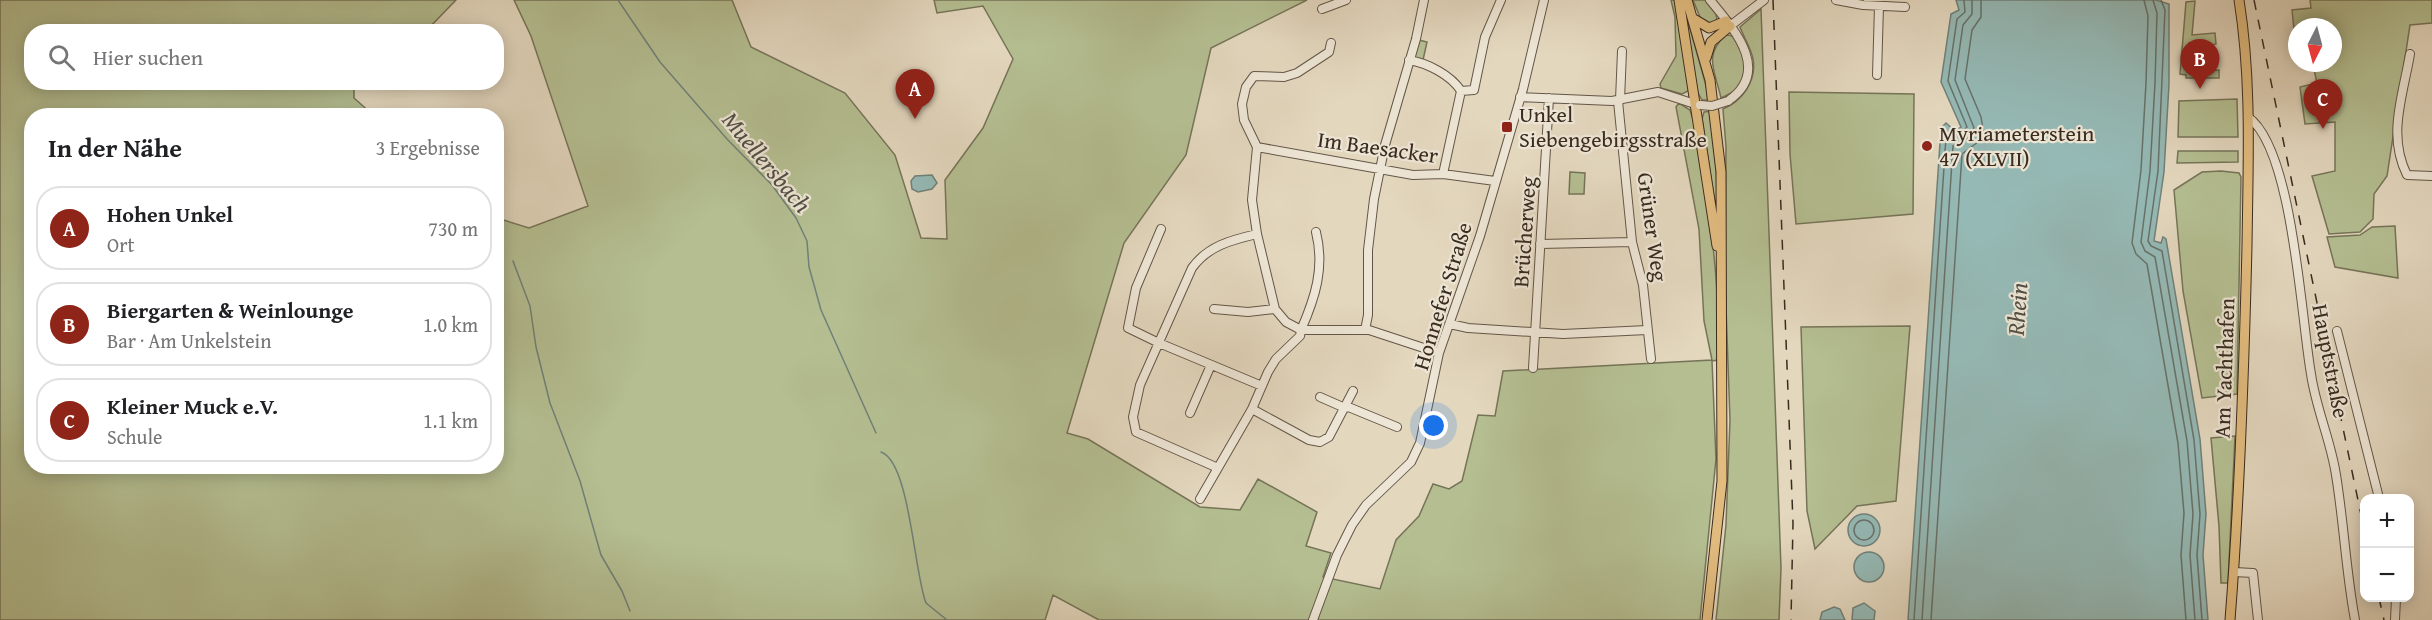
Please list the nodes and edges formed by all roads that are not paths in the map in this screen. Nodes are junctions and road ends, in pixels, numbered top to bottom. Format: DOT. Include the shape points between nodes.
graph roads {
  1 [pos="1346,0"];
  2 [pos="1424,0"];
  3 [pos="1501,0"];
  4 [pos="1544,0"];
  5 [pos="1679,0"];
  6 [pos="1687,0"];
  7 [pos="1710,0"];
  8 [pos="1764,0"];
  9 [pos="1836,0"];
  10 [pos="2239,0"];
  11 [pos="1881,4"];
  12 [pos="1905,7"];
  13 [pos="1322,9"];
  14 [pos="1693,17"];
  15 [pos="1728,23"];
  16 [pos="1331,44"];
  17 [pos="1623,51"];
  18 [pos="2410,54"];
  19 [pos="1409,60"];
  20 [pos="1706,60"];
  21 [pos="1877,75"];
  22 [pos="1461,91"];
  23 [pos="1520,97"];
  24 [pos="1549,98"];
  25 [pos="1619,101"];
  26 [pos="1697,105"];
  27 [pos="2248,117"];
  28 [pos="1257,147"];
  29 [pos="1380,168"];
  30 [pos="1443,174"];
  31 [pos="2432,176"];
  32 [pos="1495,181"];
  33 [pos="1161,229"];
  34 [pos="1316,232"];
  35 [pos="1257,234"];
  36 [pos="1632,242"];
  37 [pos="1540,244"];
  38 [pos="1722,260"];
  39 [pos="1214,309"];
  40 [pos="1275,309"];
  41 [pos="1450,324"];
  42 [pos="1301,330"];
  43 [pos="1365,330"];
  44 [pos="1647,330"];
  45 [pos="2337,331"];
  46 [pos="1536,332"];
  47 [pos="1159,343"];
  48 [pos="1439,353"];
  49 [pos="1651,359"];
  50 [pos="1211,364"];
  51 [pos="1533,368"];
  52 [pos="1262,386"];
  53 [pos="1353,391"];
  54 [pos="1320,397"];
  55 [pos="1345,407"];
  56 [pos="1252,409"];
  57 [pos="1190,413"];
  58 [pos="1398,427"];
  59 [pos="1218,468"];
  60 [pos="2378,494"];
  61 [pos="1200,499"];
  62 [pos="2234,572"];
  63 [pos="2396,602"];
  64 [pos="1313,620"];
  65 [pos="1707,620"];
  66 [pos="2230,620"];
  67 [pos="2258,620"];
  68 [pos="2355,620"];
  69 [pos="2395,620"];
  1 -- 13 [label="street"];
  2 -- 19 [label="street"];
  3 -- 22 [label="street" via="1485,37 1474,90"];
  4 -- 23 [label="street, Honnefer Straße"];
  5 -- 26 [label="main road"];
  6 -- 14 [label="main road"];
  7 -- 15 [label="street"];
  8 -- 15 [label="street"];
  9 -- 11 [label="street"];
  10 -- 27 [label="main road, Am Yachthafen" via="2246,44"];
  11 -- 12 [label="street"];
  11 -- 21 [label="street"];
  14 -- 15 [label="main road" via="1709,28"];
  14 -- 20 [label="main road"];
  15 -- 20 [label="main road" via="1711,42"];
  15 -- 26 [label="street, bridge" via="1746,50 1745,82 1728,101"];
  16 -- 28 [label="street" via="1329,52 1297,73 1251,78 1242,113"];
  17 -- 25 [label="street, Grüner Weg"];
  18 -- 31 [label="street" via="2397,121 2397,144 2407,175"];
  19 -- 22 [label="street" via="1424,62"];
  19 -- 29 [label="street"];
  20 -- 38 [label="main road" via="1720,154"];
  22 -- 30 [label="street"];
  23 -- 24 [label="street"];
  23 -- 32 [label="street, Honnefer Straße"];
  24 -- 25 [label="street"];
  24 -- 37 [label="street, Brücherweg"];
  25 -- 26 [label="street" via="1658,92"];
  25 -- 36 [label="street, Grüner Weg"];
  26 -- 38 [label="main road" via="1717,250"];
  27 -- 62 [label="main road, Am Yachthafen" via="2243,406"];
  27 -- 68 [label="street, Hauptstraße" via="2264,137 2284,195 2313,387 2337,476"];
  28 -- 29 [label="street, Im Baesacker"];
  28 -- 35 [label="street" via="1252,200"];
  29 -- 30 [label="street, Im Baesacker"];
  29 -- 43 [label="street" via="1370,231"];
  30 -- 32 [label="street, Im Baesacker"];
  32 -- 41 [label="street, Honnefer Straße" via="1468,277"];
  33 -- 47 [label="street" via="1136,288 1127,323"];
  34 -- 42 [label="street" via="1318,285"];
  35 -- 40 [label="street"];
  35 -- 47 [label="street" via="1220,245 1200,257"];
  36 -- 37 [label="street"];
  36 -- 44 [label="street, Grüner Weg" via="1643,285"];
  37 -- 46 [label="street, Brücherweg"];
  38 -- 65 [label="main road" via="1722,481"];
  39 -- 40 [label="street"];
  40 -- 42 [label="street" via="1286,322"];
  41 -- 46 [label="street"];
  41 -- 48 [label="street, Honnefer Straße"];
  42 -- 43 [label="street"];
  42 -- 52 [label="street" via="1296,341 1276,359"];
  43 -- 48 [label="street"];
  44 -- 46 [label="street"];
  44 -- 49 [label="street, Grüner Weg"];
  45 -- 60 [label="street"];
  46 -- 51 [label="street, Brücherweg"];
  47 -- 50 [label="street"];
  47 -- 59 [label="street" via="1135,404 1136,432"];
  48 -- 64 [label="street, Honnefer Straße" via="1420,443 1411,462 1366,505 1352,525"];
  50 -- 52 [label="street"];
  50 -- 57 [label="street"];
  52 -- 56 [label="street"];
  53 -- 55 [label="street"];
  54 -- 55 [label="street"];
  55 -- 56 [label="street" via="1329,437 1320,442 1309,440"];
  55 -- 58 [label="street"];
  56 -- 59 [label="street"];
  59 -- 61 [label="street"];
  62 -- 66 [label="main road, Am Yachthafen"];
  62 -- 67 [label="street" via="2253,573"];
  63 -- 69 [label="street"];
}
